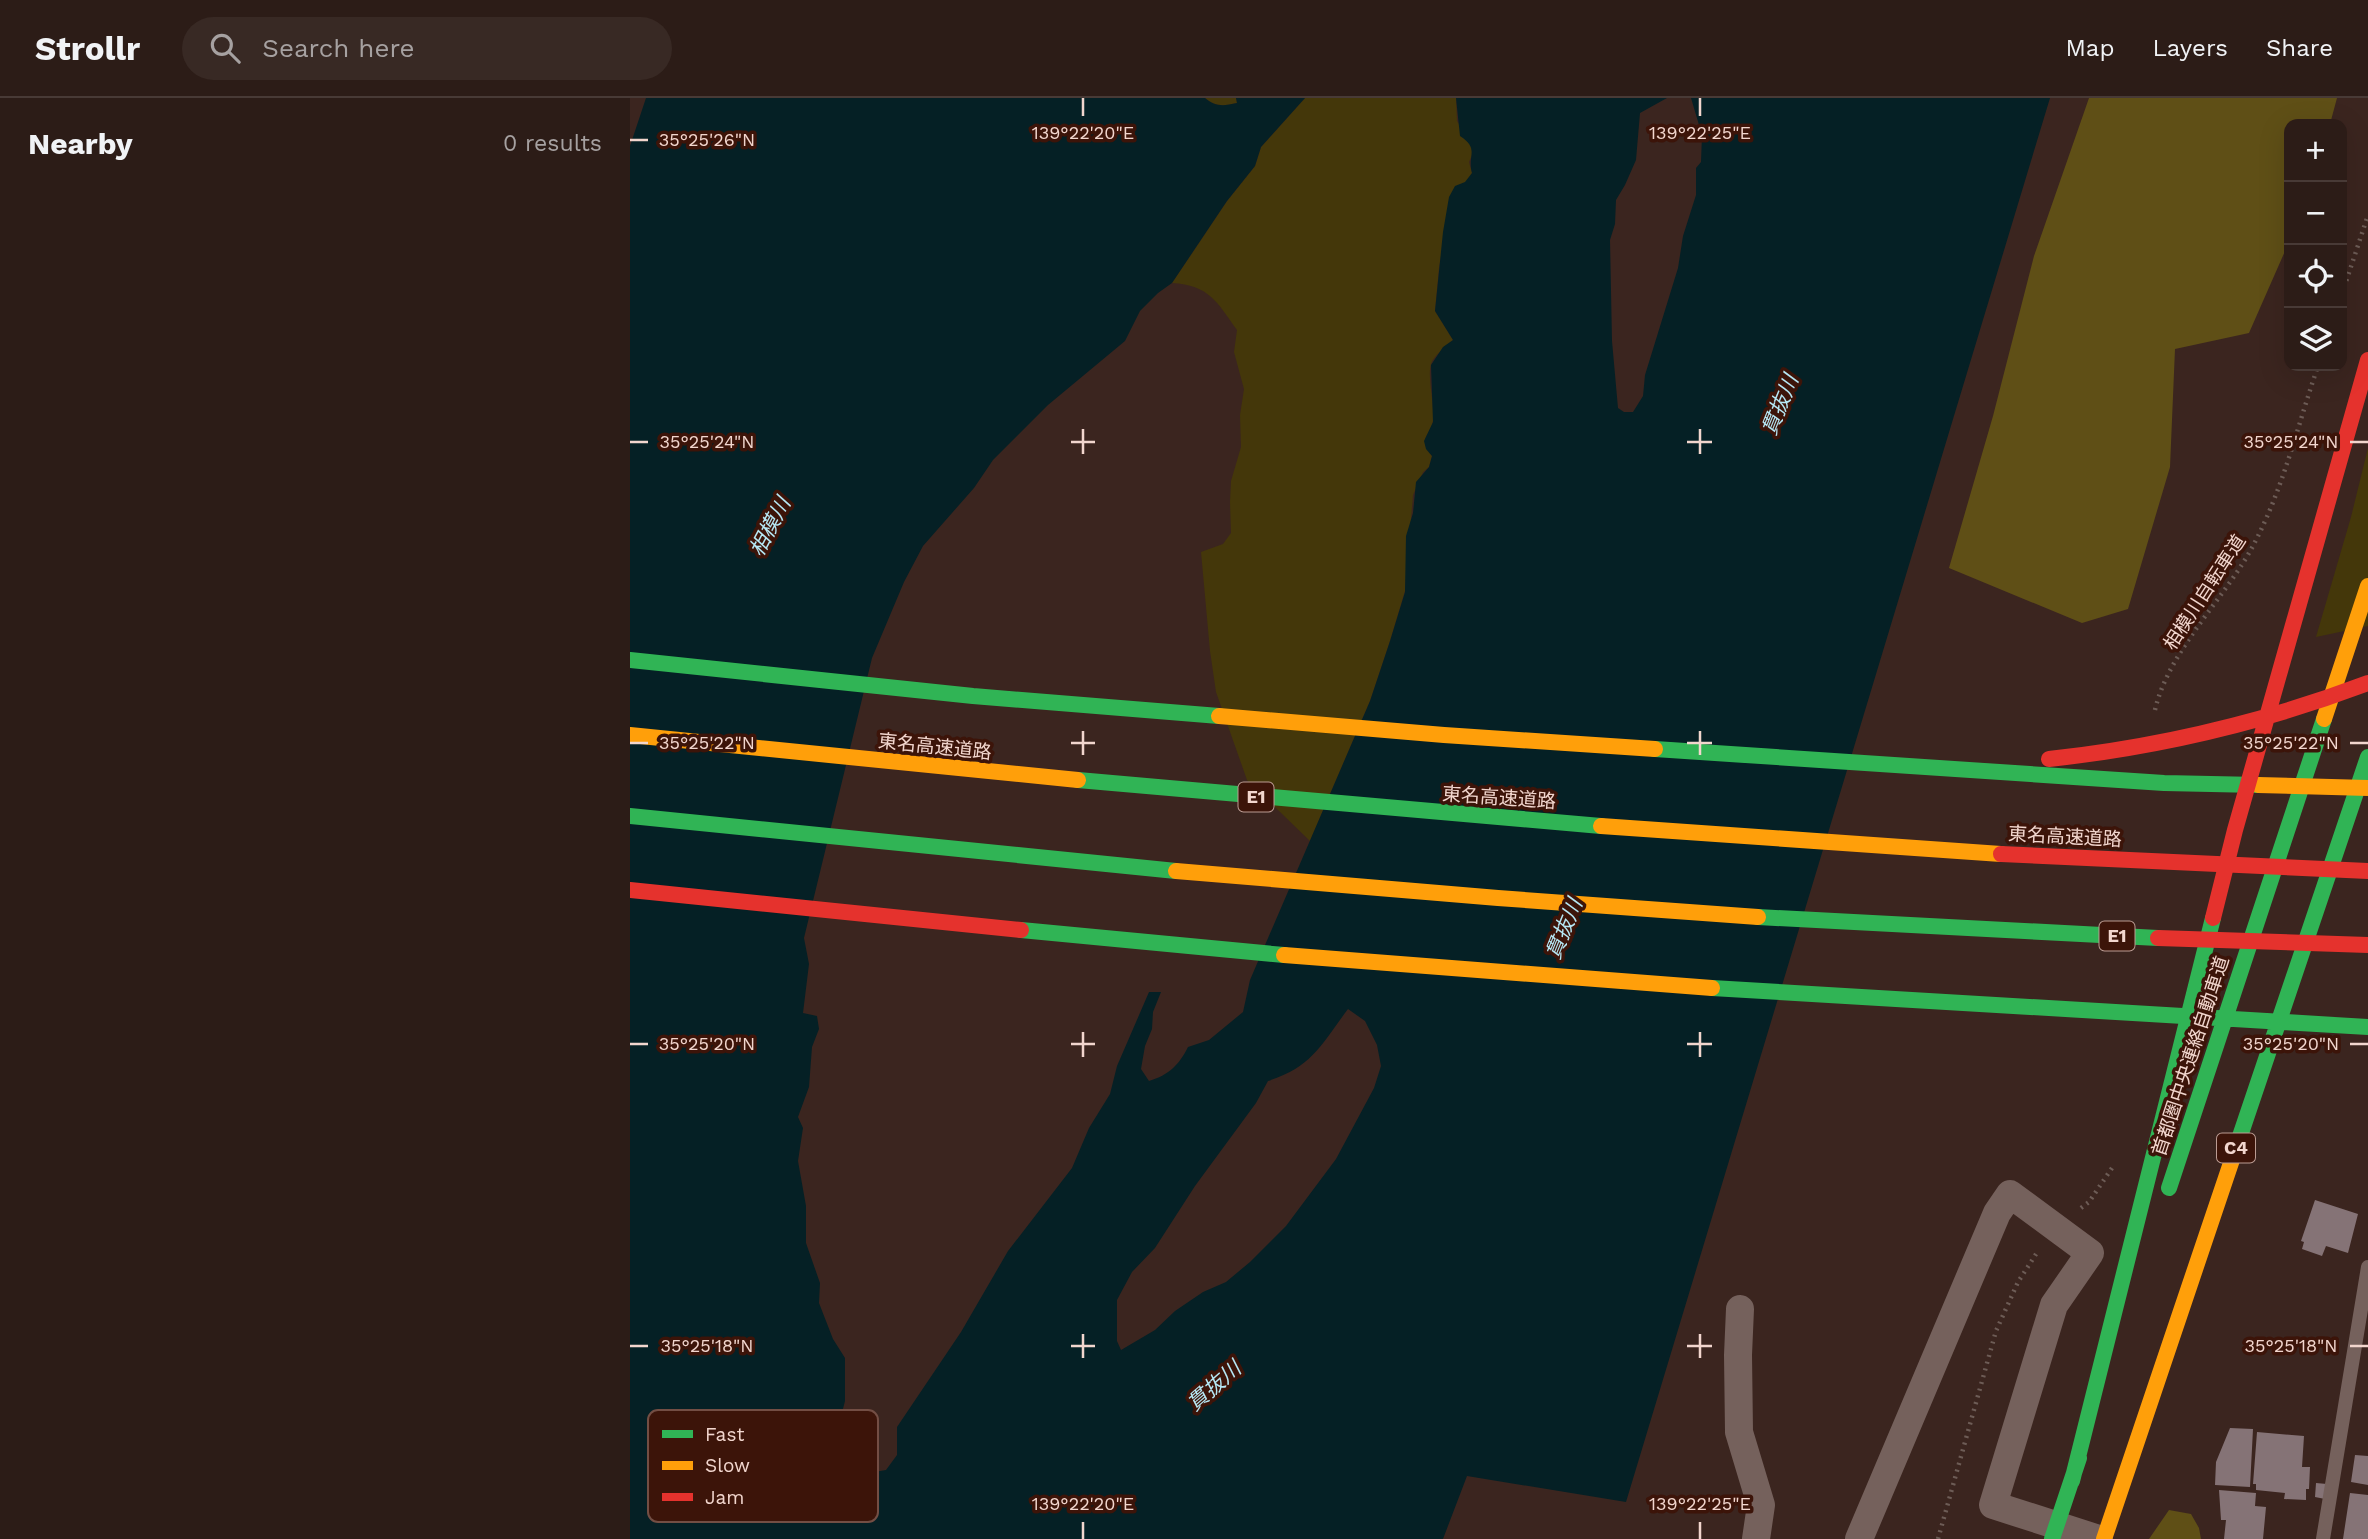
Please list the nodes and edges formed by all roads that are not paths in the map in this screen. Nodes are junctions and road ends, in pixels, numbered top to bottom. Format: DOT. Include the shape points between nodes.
graph roads {
  1 [pos="2368,360"];
  2 [pos="2368,586"];
  3 [pos="630,660"];
  4 [pos="2368,682"];
  5 [pos="630,735"];
  6 [pos="2368,757"];
  7 [pos="1896,766"];
  8 [pos="2368,788"];
  9 [pos="630,816"];
  10 [pos="2365,865"];
  11 [pos="2351,886"];
  12 [pos="630,890"];
  13 [pos="2337,924"];
  14 [pos="2368,945"];
  15 [pos="2322,962"];
  16 [pos="2308,1001"];
  17 [pos="2368,1027"];
  18 [pos="2294,1040"];
  19 [pos="2163,1205"];
  20 [pos="2219,1250"];
  21 [pos="2368,1268"];
  22 [pos="2141,1271"];
  23 [pos="1740,1309"];
  24 [pos="2072,1481"];
  25 [pos="1756,1539"];
  26 [pos="1859,1539"];
  27 [pos="2052,1539"];
  28 [pos="2103,1539"];
  29 [pos="2323,1539"];
  1 -- 24 [label="highway" via="2235,830"];
  2 -- 19 [label="highway, 首都圏中央連絡自動車道 / C4"];
  3 -- 7 [label="highway" via="1056,703"];
  4 -- 7 [label="highway" via="2203,733 2064,758"];
  5 -- 10 [label="highway, 東名高速道路 / E1" via="1437,814 2252,868"];
  6 -- 28 [label="highway, C4"];
  7 -- 8 [label="highway" via="2164,783"];
  9 -- 14 [label="highway, E1" via="989,855 1431,893 1866,925"];
  10 -- 11 [label="highway"];
  12 -- 17 [label="highway" via="1417,966"];
  13 -- 15 [label="highway"];
  16 -- 18 [label="highway"];
  20 -- 28 [label="highway" via="2172,1381"];
  21 -- 29 [label="lane"];
  22 -- 24 [label="highway"];
  23 -- 25 [label="street" via="1740,1432 1761,1505"];
  24 -- 27 [label="highway"];
  26 -- 28 [label="street" via="1997,1213 2010,1194 2090,1253 2054,1306 1993,1504"];
}
